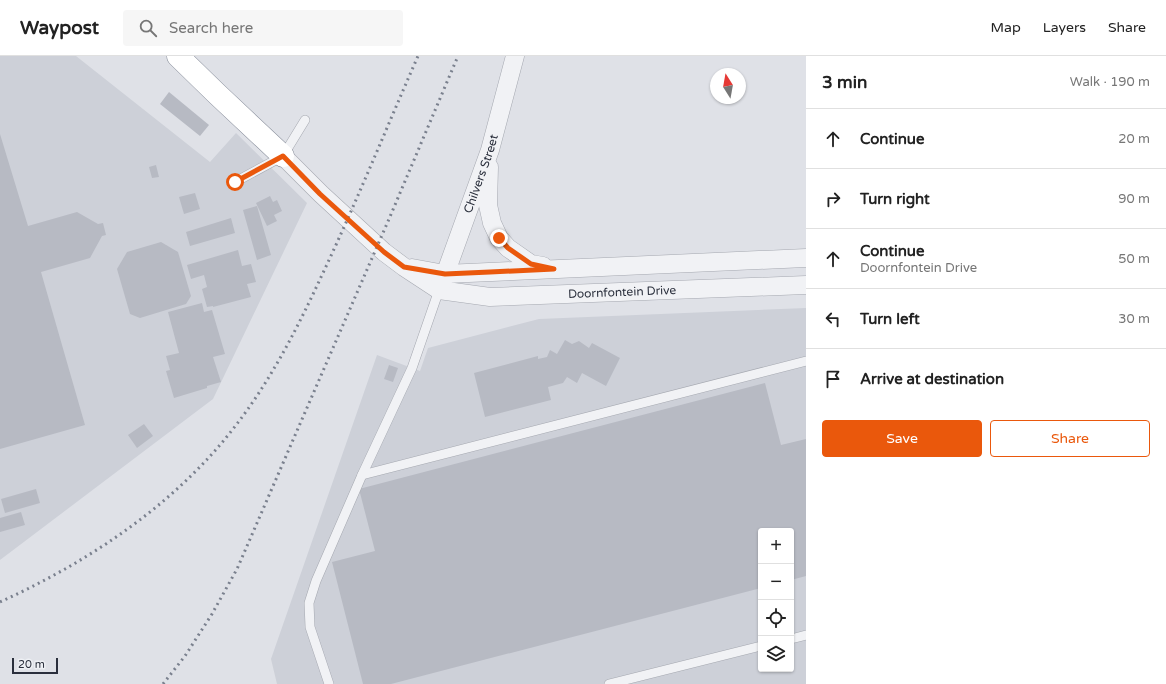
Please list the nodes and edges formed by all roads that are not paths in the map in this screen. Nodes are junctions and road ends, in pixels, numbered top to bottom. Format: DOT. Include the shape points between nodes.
graph roads {
  1 [pos="178,56"];
  2 [pos="515,56"];
  3 [pos="306,120"];
  4 [pos="490,150"];
  5 [pos="283,156"];
  6 [pos="235,182"];
  7 [pos="806,258"];
  8 [pos="554,269"];
  9 [pos="442,282"];
  10 [pos="806,285"];
  11 [pos="806,361"];
  12 [pos="362,475"];
  13 [pos="806,635"];
  14 [pos="794,638"];
  15 [pos="758,647"];
  16 [pos="329,684"];
  17 [pos="608,684"];
  1 -- 5 [label="highway"];
  2 -- 4 [label="street, Chilvers Street"];
  3 -- 5 [label="lane"];
  4 -- 8 [label="street" via="488,205 499,238 508,248 531,264"];
  4 -- 9 [label="street, Chilvers Street"];
  5 -- 6 [label="lane"];
  5 -- 9 [label="street" via="320,194 384,252 404,267"];
  7 -- 8 [label="street"];
  8 -- 9 [label="street" via="490,272"];
  9 -- 10 [label="street, Doornfontein Drive" via="490,297"];
  9 -- 12 [label="lane" via="412,368"];
  11 -- 12 [label="lane"];
  12 -- 16 [label="lane" via="309,603 310,627"];
  13 -- 14 [label="lane"];
  15 -- 17 [label="lane"];
}
